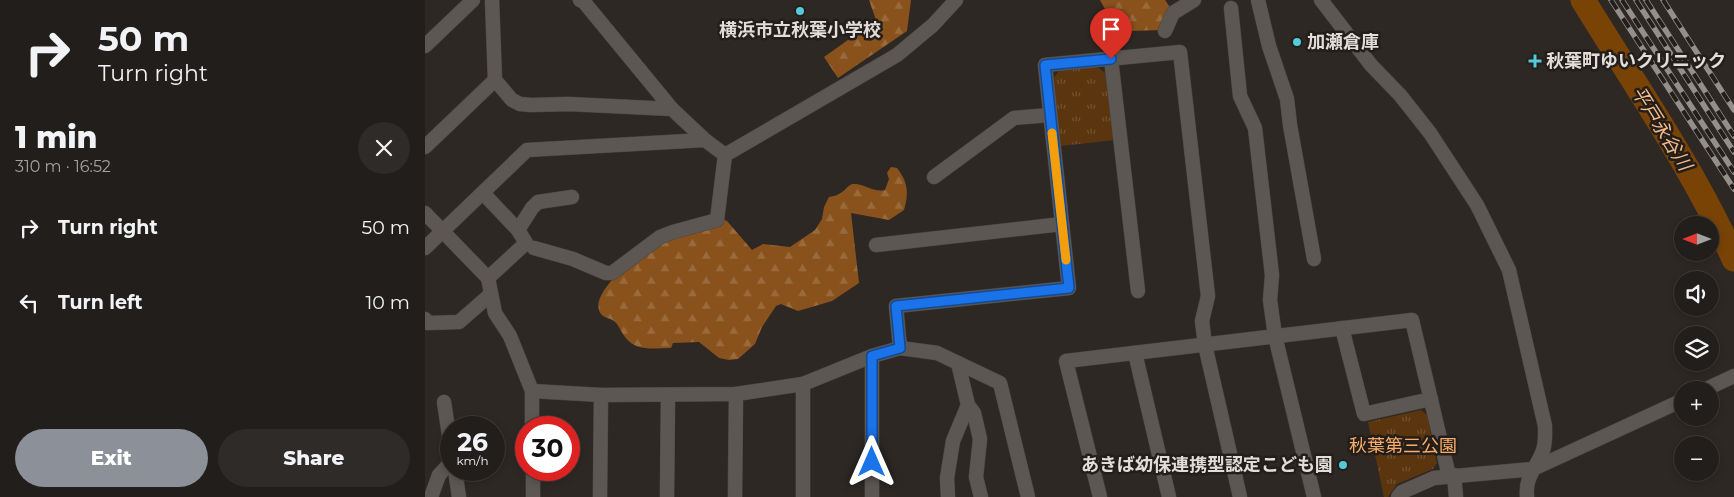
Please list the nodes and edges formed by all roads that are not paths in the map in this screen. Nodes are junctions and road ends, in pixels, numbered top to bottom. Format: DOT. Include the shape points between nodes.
graph roads {
  1 [pos="473,0"];
  2 [pos="492,0"];
  3 [pos="580,0"];
  4 [pos="956,0"];
  5 [pos="1194,0"];
  6 [pos="1258,0"];
  7 [pos="1321,0"];
  8 [pos="1231,8"];
  9 [pos="1165,31"];
  10 [pos="425,46"];
  11 [pos="1111,59"];
  12 [pos="495,80"];
  13 [pos="672,109"];
  14 [pos="1050,115"];
  15 [pos="705,140"];
  16 [pos="425,147"];
  17 [pos="725,155"];
  18 [pos="934,177"];
  19 [pos="483,193"];
  20 [pos="572,197"];
  21 [pos="425,214"];
  22 [pos="1062,224"];
  23 [pos="518,230"];
  24 [pos="443,232"];
  25 [pos="530,245"];
  26 [pos="876,245"];
  27 [pos="425,248"];
  28 [pos="1314,260"];
  29 [pos="488,278"];
  30 [pos="1138,292"];
  31 [pos="491,294"];
  32 [pos="425,319"];
  33 [pos="1342,328"];
  34 [pos="1275,336"];
  35 [pos="1205,345"];
  36 [pos="900,348"];
  37 [pos="1135,353"];
  38 [pos="872,356"];
  39 [pos="957,363"];
  40 [pos="1734,376"];
  41 [pos="1719,383"];
  42 [pos="803,384"];
  43 [pos="533,391"];
  44 [pos="736,394"];
  45 [pos="601,395"];
  46 [pos="668,395"];
  47 [pos="1431,399"];
  48 [pos="444,402"];
  49 [pos="1674,404"];
  50 [pos="968,405"];
  51 [pos="446,416"];
  52 [pos="532,416"];
  53 [pos="1533,469"];
  54 [pos="440,474"];
  55 [pos="1451,475"];
  56 [pos="457,481"];
  57 [pos="533,481"];
  58 [pos="431,497"];
  59 [pos="459,497"];
  60 [pos="533,497"];
  61 [pos="600,497"];
  62 [pos="667,497"];
  63 [pos="735,497"];
  64 [pos="803,497"];
  65 [pos="872,497"];
  66 [pos="948,497"];
  67 [pos="981,497"];
  68 [pos="1028,497"];
  69 [pos="1100,497"];
  70 [pos="1169,497"];
  71 [pos="1239,497"];
  72 [pos="1314,497"];
  73 [pos="1398,497"];
  74 [pos="1456,497"];
  75 [pos="1527,497"];
  1 -- 10 [label="street"];
  2 -- 12 [label="street"];
  3 -- 13 [label="street"];
  4 -- 17 [label="street" via="933,26 897,55"];
  5 -- 9 [label="street" via="1173,13"];
  6 -- 28 [label="street" via="1287,99"];
  7 -- 53 [label="street" via="1371,65 1431,133 1477,205 1509,270 1545,426 1543,453"];
  8 -- 34 [label="street" via="1240,96 1255,128 1272,275 1270,300"];
  11 -- 14 [label="street" via="1045,65"];
  11 -- 30 [label="street"];
  11 -- 35 [label="street" via="1180,52 1208,296 1202,321"];
  12 -- 13 [label="street" via="512,100 520,104"];
  12 -- 16 [label="street"];
  13 -- 15 [label="street"];
  14 -- 18 [label="street" via="1014,118"];
  14 -- 22 [label="street"];
  15 -- 17 [label="street"];
  15 -- 19 [label="street" via="527,150"];
  17 -- 25 [label="street" via="717,220 660,238 613,273"];
  19 -- 23 [label="street"];
  19 -- 24 [label="street"];
  20 -- 23 [label="street" via="538,202"];
  21 -- 24 [label="street"];
  22 -- 26 [label="street"];
  22 -- 36 [label="street" via="1069,288 896,306"];
  23 -- 25 [label="street"];
  24 -- 27 [label="street"];
  24 -- 29 [label="street"];
  25 -- 29 [label="street"];
  29 -- 31 [label="street"];
  31 -- 32 [label="street" via="459,322 428,322"];
  31 -- 43 [label="street" via="495,314 510,336"];
  33 -- 34 [label="street"];
  33 -- 47 [label="street" via="1412,320"];
  33 -- 47 [label="street" via="1364,414"];
  34 -- 35 [label="street"];
  34 -- 72 [label="street"];
  35 -- 37 [label="street"];
  35 -- 71 [label="street"];
  36 -- 38 [label="street"];
  36 -- 39 [label="street" via="937,353"];
  37 -- 69 [label="street" via="1067,361"];
  37 -- 70 [label="street"];
  38 -- 42 [label="street"];
  38 -- 65 [label="street"];
  39 -- 50 [label="street"];
  39 -- 68 [label="street" via="1000,383"];
  40 -- 41 [label="street"];
  42 -- 44 [label="street"];
  42 -- 64 [label="street"];
  43 -- 45 [label="street"];
  43 -- 52 [label="street"];
  44 -- 46 [label="street"];
  44 -- 63 [label="street"];
  45 -- 46 [label="street"];
  45 -- 61 [label="street"];
  46 -- 62 [label="street"];
  47 -- 55 [label="street"];
  48 -- 51 [label="street"];
  49 -- 53 [label="street"];
  50 -- 66 [label="street" via="953,442 947,478"];
  50 -- 67 [label="street" via="974,413 980,439 976,477"];
  53 -- 55 [label="street"];
  53 -- 75 [label="street" via="1527,483"];
  54 -- 58 [label="street"];
  55 -- 73 [label="street" via="1434,478 1402,492"];
  55 -- 74 [label="street"];
  56 -- 59 [label="street"];
  57 -- 60 [label="street"];
}
